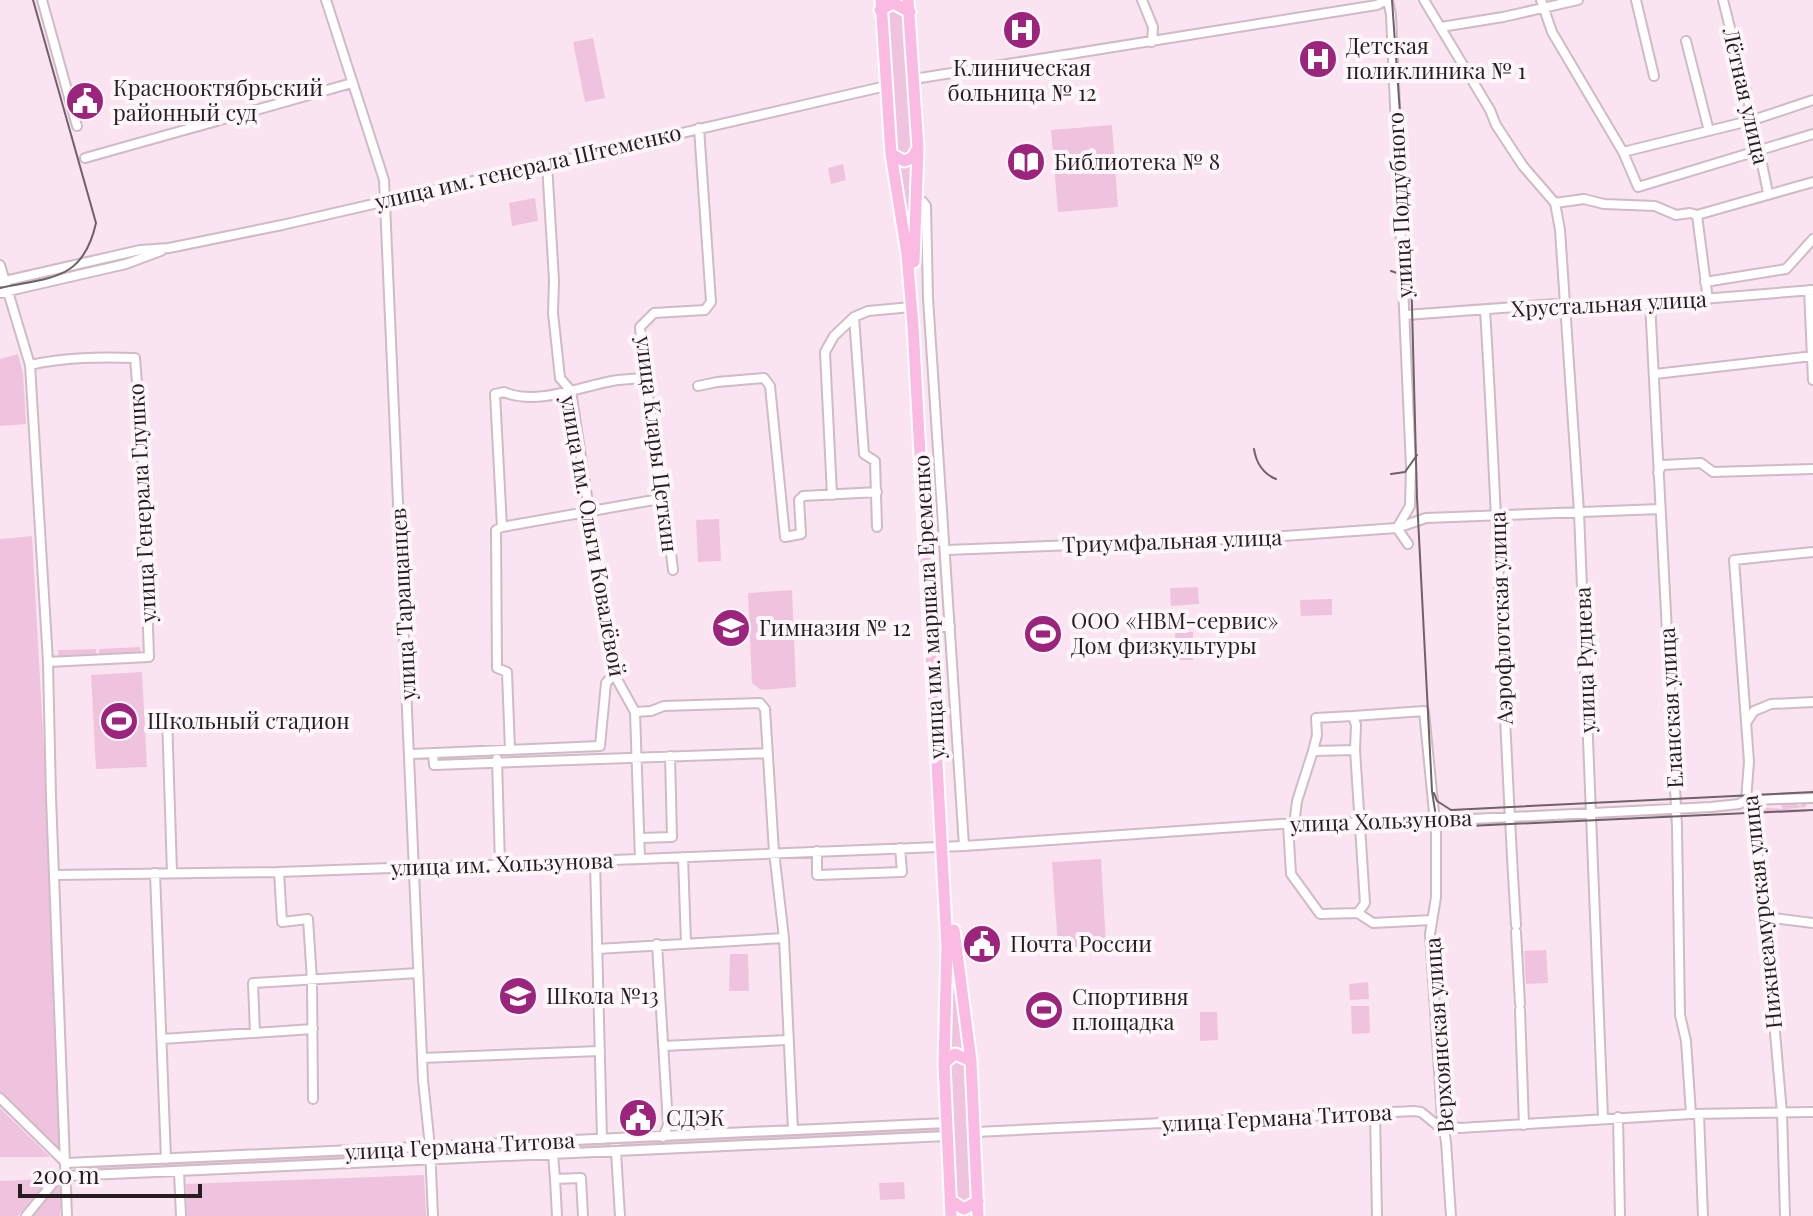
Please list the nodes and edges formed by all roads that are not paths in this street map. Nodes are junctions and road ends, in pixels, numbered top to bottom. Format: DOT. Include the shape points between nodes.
graph roads {
  1 [pos="42,0"];
  2 [pos="326,0"];
  3 [pos="1142,0"];
  4 [pos="1387,0"];
  5 [pos="1424,0"];
  6 [pos="1578,0"];
  7 [pos="1636,0"];
  8 [pos="1723,0"];
  9 [pos="880,5"];
  10 [pos="1542,5"];
  11 [pos="909,6"];
  12 [pos="1441,27"];
  13 [pos="1686,41"];
  14 [pos="1152,42"];
  15 [pos="1654,76"];
  16 [pos="914,79"];
  17 [pos="352,83"];
  18 [pos="886,86"];
  19 [pos="1813,100"];
  20 [pos="1753,120"];
  21 [pos="77,126"];
  22 [pos="699,128"];
  23 [pos="1709,131"];
  24 [pos="1813,134"];
  25 [pos="918,148"];
  26 [pos="1623,152"];
  27 [pos="1759,152"];
  28 [pos="891,154"];
  29 [pos="85,158"];
  30 [pos="547,164"];
  31 [pos="1813,182"];
  32 [pos="1768,193"];
  33 [pos="384,199"];
  34 [pos="923,202"];
  35 [pos="1555,203"];
  36 [pos="1697,215"];
  37 [pos="1813,239"];
  38 [pos="169,248"];
  39 [pos="0,265"];
  40 [pos="3,282"];
  41 [pos="1705,282"];
  42 [pos="1811,290"];
  43 [pos="4,292"];
  44 [pos="1708,300"];
  45 [pos="1650,302"];
  46 [pos="911,307"];
  47 [pos="1485,310"];
  48 [pos="1566,310"];
  49 [pos="1406,315"];
  50 [pos="854,317"];
  51 [pos="1812,356"];
  52 [pos="30,365"];
  53 [pos="1655,374"];
  54 [pos="645,378"];
  55 [pos="1813,380"];
  56 [pos="698,386"];
  57 [pos="571,391"];
  58 [pos="1813,460"];
  59 [pos="1813,470"];
  60 [pos="1658,474"];
  61 [pos="877,492"];
  62 [pos="832,495"];
  63 [pos="665,498"];
  64 [pos="1660,509"];
  65 [pos="590,510"];
  66 [pos="1579,512"];
  67 [pos="1498,515"];
  68 [pos="877,527"];
  69 [pos="499,528"];
  70 [pos="1397,528"];
  71 [pos="1408,544"];
  72 [pos="1813,552"];
  73 [pos="945,553"];
  74 [pos="931,558"];
  75 [pos="673,570"];
  76 [pos="950,626"];
  77 [pos="936,628"];
  78 [pos="48,662"];
  79 [pos="614,674"];
  80 [pos="1813,702"];
  81 [pos="635,712"];
  82 [pos="167,716"];
  83 [pos="1353,716"];
  84 [pos="1745,725"];
  85 [pos="497,750"];
  86 [pos="510,750"];
  87 [pos="1355,750"];
  88 [pos="1313,751"];
  89 [pos="433,753"];
  90 [pos="768,753"];
  91 [pos="411,754"];
  92 [pos="670,756"];
  93 [pos="637,757"];
  94 [pos="498,761"];
  95 [pos="1813,798"];
  96 [pos="1746,800"];
  97 [pos="1676,807"];
  98 [pos="1592,812"];
  99 [pos="1509,817"];
  100 [pos="1433,821"];
  101 [pos="1361,823"];
  102 [pos="1291,825"];
  103 [pos="640,838"];
  104 [pos="946,846"];
  105 [pos="964,846"];
  106 [pos="900,848"];
  107 [pos="817,851"];
  108 [pos="774,852"];
  109 [pos="683,857"];
  110 [pos="640,859"];
  111 [pos="595,861"];
  112 [pos="500,864"];
  113 [pos="414,867"];
  114 [pos="279,872"];
  115 [pos="155,873"];
  116 [pos="172,873"];
  117 [pos="55,875"];
  118 [pos="1358,913"];
  119 [pos="1765,917"];
  120 [pos="1431,920"];
  121 [pos="1813,923"];
  122 [pos="784,938"];
  123 [pos="686,943"];
  124 [pos="657,944"];
  125 [pos="597,949"];
  126 [pos="418,973"];
  127 [pos="312,979"];
  128 [pos="313,1029"];
  129 [pos="255,1033"];
  130 [pos="162,1039"];
  131 [pos="787,1040"];
  132 [pos="664,1046"];
  133 [pos="600,1051"];
  134 [pos="422,1058"];
  135 [pos="971,1061"];
  136 [pos="944,1063"];
  137 [pos="0,1098"];
  138 [pos="313,1099"];
  139 [pos="1813,1112"];
  140 [pos="1375,1113"];
  141 [pos="1782,1113"];
  142 [pos="1695,1114"];
  143 [pos="1618,1117"];
  144 [pos="1603,1118"];
  145 [pos="947,1123"];
  146 [pos="1524,1125"];
  147 [pos="1444,1127"];
  148 [pos="793,1130"];
  149 [pos="976,1132"];
  150 [pos="947,1136"];
  151 [pos="663,1137"];
  152 [pos="602,1139"];
  153 [pos="614,1139"];
  154 [pos="430,1147"];
  155 [pos="615,1152"];
  156 [pos="553,1154"];
  157 [pos="166,1159"];
  158 [pos="431,1159"];
  159 [pos="66,1163"];
  160 [pos="179,1171"];
  161 [pos="66,1176"];
  162 [pos="555,1179"];
  163 [pos="950,1200"];
  164 [pos="978,1201"];
  165 [pos="26,1216"];
  166 [pos="67,1216"];
  167 [pos="181,1216"];
  168 [pos="433,1216"];
  169 [pos="557,1216"];
  170 [pos="583,1216"];
  171 [pos="620,1216"];
  172 [pos="951,1216"];
  173 [pos="978,1216"];
  174 [pos="1377,1216"];
  175 [pos="1451,1216"];
  176 [pos="1620,1216"];
  177 [pos="1703,1216"];
  178 [pos="1785,1216"];
  1 -- 21 [label="street"];
  2 -- 17 [label="street, улица Таращанцев"];
  3 -- 14 [label="street" via="1153,27"];
  4 -- 14 [label="street"];
  4 -- 49 [label="street, улица Поддубного"];
  5 -- 12 [label="street"];
  6 -- 10 [label="street"];
  7 -- 15 [label="street"];
  8 -- 20 [label="street, Лётная улица"];
  9 -- 11 [label="highway"];
  9 -- 18 [label="highway, улица им. маршала Еременко"];
  10 -- 12 [label="street"];
  10 -- 26 [label="street" via="1552,32"];
  11 -- 16 [label="highway, улица им. маршала Еременко"];
  12 -- 35 [label="street" via="1496,125"];
  13 -- 23 [label="street"];
  14 -- 16 [label="street"];
  16 -- 25 [label="highway, улица им. маршала Еременко"];
  17 -- 29 [label="street"];
  17 -- 33 [label="street, улица Таращанцев" via="384,180"];
  18 -- 22 [label="street, улица им. генерала Штеменко"];
  18 -- 28 [label="highway, улица им. маршала Еременко"];
  19 -- 20 [label="street"];
  20 -- 23 [label="street"];
  20 -- 27 [label="street, Лётная улица"];
  22 -- 30 [label="street, улица им. генерала Штеменко"];
  22 -- 54 [label="street, улица Клары Цеткин" via="711,302 705,310 654,313 640,327"];
  23 -- 26 [label="street"];
  24 -- 27 [label="street"];
  25 -- 28 [label="highway" via="904,161"];
  25 -- 74 [label="highway, улица им. маршала Еременко" via="914,255"];
  26 -- 27 [label="street" via="1638,187"];
  27 -- 32 [label="street, Лётная улица"];
  28 -- 46 [label="highway, улица им. маршала Еременко"];
  30 -- 33 [label="street, улица им. генерала Штеменко"];
  30 -- 57 [label="street, улица им. Ольги Ковалёвой" via="553,313 560,378"];
  31 -- 32 [label="street"];
  32 -- 36 [label="street"];
  33 -- 38 [label="street, улица им. генерала Штеменко"];
  33 -- 91 [label="street, улица Таращанцев"];
  34 -- 73 [label="street"];
  35 -- 36 [label="street" via="1584,199"];
  35 -- 48 [label="street, улица Руднева"];
  36 -- 41 [label="street"];
  37 -- 41 [label="street" via="1786,269"];
  38 -- 40 [label="street, улица им. генерала Штеменко"];
  38 -- 43 [label="street, улица им. генерала Штеменко" via="126,264"];
  39 -- 40 [label="street"];
  40 -- 43 [label="street"];
  41 -- 44 [label="street"];
  42 -- 44 [label="street, Хрустальная улица"];
  42 -- 51 [label="street"];
  43 -- 52 [label="street"];
  44 -- 45 [label="street, Хрустальная улица"];
  45 -- 48 [label="street, Хрустальная улица"];
  45 -- 53 [label="street, Еланская улица"];
  46 -- 50 [label="street"];
  46 -- 104 [label="highway, улица им. маршала Еременко"];
  47 -- 48 [label="street, Хрустальная улица" via="1555,304"];
  47 -- 49 [label="street, Хрустальная улица"];
  47 -- 67 [label="street, Аэрофлотская улица"];
  48 -- 66 [label="street, улица Руднева"];
  49 -- 70 [label="street" via="1410,506"];
  50 -- 61 [label="street" via="864,454 875,461"];
  50 -- 62 [label="street" via="825,352"];
  51 -- 53 [label="street"];
  51 -- 55 [label="street"];
  52 -- 78 [label="street"];
  52 -- 78 [label="street, улица Генерала Глушко" via="135,358 142,447 149,657"];
  53 -- 60 [label="street, Еланская улица"];
  54 -- 57 [label="street"];
  54 -- 63 [label="street, улица Клары Цеткин"];
  56 -- 62 [label="street" via="764,378 770,386 785,537 801,534 801,498"];
  57 -- 65 [label="street, улица им. Ольги Ковалёвой"];
  57 -- 69 [label="street" via="518,398 495,394"];
  58 -- 59 [label="street"];
  59 -- 60 [label="street" via="1713,472 1701,463 1662,465"];
  60 -- 64 [label="street, Еланская улица"];
  61 -- 62 [label="street"];
  61 -- 68 [label="street"];
  63 -- 65 [label="street"];
  63 -- 75 [label="street, улица Клары Цеткин"];
  64 -- 66 [label="street, Триумфальная улица"];
  64 -- 97 [label="street, Еланская улица"];
  65 -- 69 [label="street"];
  65 -- 79 [label="street, улица им. Ольги Ковалёвой"];
  66 -- 67 [label="street, Триумфальная улица"];
  66 -- 98 [label="street, улица Руднева"];
  67 -- 70 [label="street, Триумфальная улица" via="1426,518"];
  67 -- 99 [label="street, Аэрофлотская улица"];
  69 -- 86 [label="street" via="497,668 507,672"];
  70 -- 71 [label="street"];
  70 -- 73 [label="street, Триумфальная улица"];
  72 -- 84 [label="street, Нижнеамурская улица" via="1734,560"];
  73 -- 74 [label="street, Триумфальная улица"];
  73 -- 76 [label="street"];
  74 -- 77 [label="highway, улица им. маршала Еременко"];
  76 -- 77 [label="street"];
  76 -- 105 [label="street"];
  77 -- 104 [label="highway, улица им. маршала Еременко"];
  78 -- 117 [label="street"];
  79 -- 81 [label="street, улица им. Ольги Ковалёвой"];
  79 -- 86 [label="street" via="606,683 600,746"];
  80 -- 84 [label="street" via="1771,704 1754,711"];
  81 -- 90 [label="street" via="760,703 767,717"];
  81 -- 93 [label="street, улица им. Ольги Ковалёвой"];
  82 -- 116 [label="street"];
  83 -- 87 [label="street"];
  83 -- 88 [label="street" via="1316,718"];
  83 -- 100 [label="street, Верхоянская улица" via="1424,711"];
  84 -- 96 [label="street, Нижнеамурская улица"];
  85 -- 86 [label="street"];
  85 -- 89 [label="street"];
  85 -- 94 [label="street"];
  87 -- 88 [label="street"];
  87 -- 101 [label="street"];
  88 -- 102 [label="street"];
  89 -- 91 [label="street"];
  89 -- 94 [label="street" via="434,765"];
  90 -- 92 [label="street"];
  90 -- 108 [label="street"];
  91 -- 113 [label="street, улица Таращанцев"];
  92 -- 93 [label="street"];
  92 -- 103 [label="street" via="672,837"];
  93 -- 94 [label="street"];
  93 -- 103 [label="street, улица им. Ольги Ковалёвой"];
  94 -- 112 [label="street"];
  95 -- 96 [label="street, улица Хользунова"];
  96 -- 97 [label="street, улица Хользунова"];
  96 -- 119 [label="street, Нижнеамурская улица" via="1752,808"];
  97 -- 98 [label="street, улица Хользунова"];
  97 -- 142 [label="street, Еланская улица" via="1680,1015"];
  98 -- 99 [label="street, улица Хользунова"];
  98 -- 144 [label="street, улица Руднева"];
  99 -- 100 [label="street, улица Хользунова"];
  99 -- 146 [label="street, Аэрофлотская улица"];
  100 -- 101 [label="street, улица Хользунова"];
  100 -- 120 [label="street, Верхоянская улица" via="1436,897"];
  101 -- 102 [label="street, улица Хользунова"];
  101 -- 118 [label="street" via="1365,903"];
  102 -- 105 [label="street, улица Хользунова"];
  102 -- 118 [label="street" via="1291,874 1320,914"];
  103 -- 110 [label="street, улица им. Ольги Ковалёвой"];
  104 -- 105 [label="street, улица Хользунова"];
  104 -- 106 [label="street, улица им. Хользунова"];
  104 -- 135 [label="highway, улица им. маршала Еременко"];
  104 -- 136 [label="highway, улица им. маршала Еременко"];
  106 -- 107 [label="street, улица им. Хользунова"];
  106 -- 107 [label="street" via="902,872 817,875"];
  107 -- 108 [label="street, улица им. Хользунова"];
  108 -- 109 [label="street, улица им. Хользунова"];
  108 -- 122 [label="street"];
  109 -- 110 [label="street, улица им. Хользунова"];
  109 -- 123 [label="street"];
  110 -- 111 [label="street, улица им. Хользунова"];
  111 -- 112 [label="street, улица им. Хользунова"];
  111 -- 125 [label="street"];
  112 -- 113 [label="street, улица им. Хользунова"];
  113 -- 114 [label="street, улица им. Хользунова"];
  113 -- 126 [label="street, улица Таращанцев"];
  114 -- 116 [label="street, улица им. Хользунова"];
  114 -- 127 [label="street" via="282,922 308,919"];
  115 -- 116 [label="street, улица им. Хользунова"];
  115 -- 117 [label="street, улица им. Хользунова"];
  115 -- 130 [label="street"];
  117 -- 159 [label="street"];
  118 -- 120 [label="street" via="1373,923"];
  119 -- 121 [label="street"];
  119 -- 141 [label="street, Нижнеамурская улица"];
  120 -- 147 [label="street, Верхоянская улица"];
  122 -- 123 [label="street"];
  122 -- 131 [label="street"];
  123 -- 124 [label="street"];
  124 -- 125 [label="street"];
  124 -- 132 [label="street"];
  125 -- 133 [label="street"];
  126 -- 127 [label="street"];
  126 -- 134 [label="street, улица Таращанцев"];
  127 -- 128 [label="street"];
  127 -- 129 [label="street" via="253,983"];
  128 -- 129 [label="street"];
  128 -- 138 [label="street"];
  129 -- 130 [label="street"];
  130 -- 157 [label="street"];
  131 -- 132 [label="street"];
  131 -- 148 [label="street"];
  132 -- 151 [label="street" via="668,1125"];
  133 -- 134 [label="street"];
  133 -- 152 [label="street"];
  134 -- 154 [label="street, улица Таращанцев"];
  135 -- 136 [label="highway" via="955,1054"];
  135 -- 149 [label="highway, улица им. маршала Еременко"];
  136 -- 145 [label="highway, улица им. маршала Еременко"];
  137 -- 159 [label="street"];
  139 -- 141 [label="street, улица Германа Титова"];
  140 -- 147 [label="street, улица Германа Титова" via="1414,1111"];
  140 -- 149 [label="street, улица Германа Титова"];
  140 -- 174 [label="street"];
  141 -- 142 [label="street, улица Германа Титова"];
  141 -- 178 [label="street, Нижнеамурская улица"];
  142 -- 143 [label="street, улица Германа Титова"];
  142 -- 177 [label="street, Еланская улица"];
  143 -- 144 [label="street, улица Германа Титова"];
  143 -- 176 [label="street"];
  144 -- 146 [label="street, улица Германа Титова"];
  145 -- 148 [label="street, улица Германа Титова"];
  145 -- 150 [label="highway, улица им. маршала Еременко"];
  146 -- 147 [label="street, улица Германа Титова"];
  147 -- 175 [label="street, Верхоянская улица"];
  148 -- 151 [label="street, улица Германа Титова"];
  149 -- 164 [label="highway, улица им. маршала Еременко"];
  150 -- 155 [label="street, улица Германа Титова"];
  150 -- 163 [label="highway, улица им. маршала Еременко"];
  151 -- 153 [label="street, улица Германа Титова"];
  152 -- 153 [label="street, улица Германа Титова"];
  152 -- 154 [label="street, улица Германа Титова"];
  153 -- 155 [label="street"];
  154 -- 157 [label="street, улица Германа Титова"];
  154 -- 158 [label="street, улица Таращанцев"];
  155 -- 156 [label="street, улица Германа Титова"];
  155 -- 171 [label="street"];
  156 -- 158 [label="street, улица Германа Титова"];
  156 -- 162 [label="street"];
  157 -- 159 [label="street, улица Германа Титова"];
  158 -- 160 [label="street, улица Германа Титова"];
  158 -- 168 [label="street, улица Таращанцев"];
  159 -- 161 [label="street"];
  160 -- 161 [label="street, улица Германа Титова"];
  160 -- 167 [label="street"];
  161 -- 165 [label="street" via="53,1183"];
  161 -- 166 [label="street"];
  162 -- 169 [label="street"];
  162 -- 170 [label="street" via="581,1178"];
  163 -- 164 [label="highway" via="964,1209"];
  163 -- 172 [label="highway, улица им. маршала Еременко"];
  164 -- 173 [label="highway, улица им. маршала Еременко"];
}
